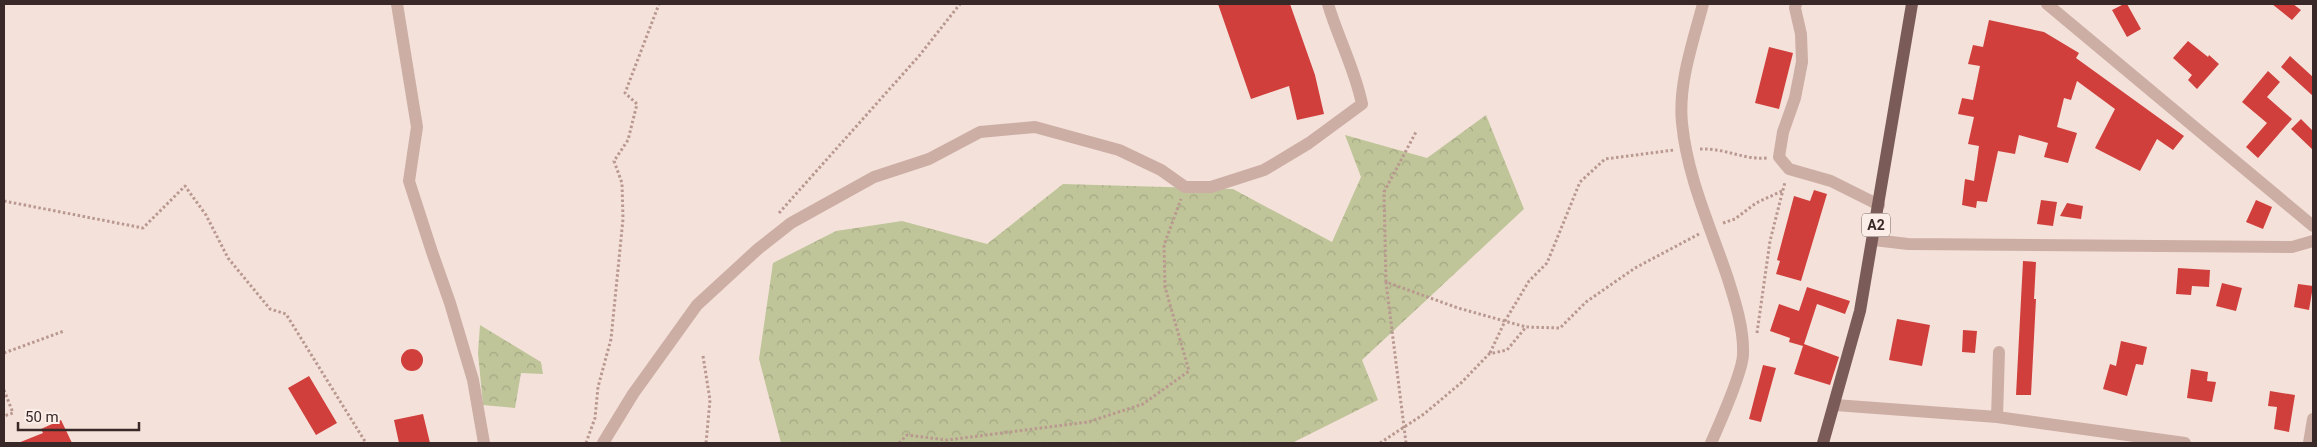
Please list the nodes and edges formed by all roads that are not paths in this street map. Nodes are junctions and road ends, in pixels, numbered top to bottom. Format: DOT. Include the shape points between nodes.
graph roads {
  1 [pos="397,4"];
  2 [pos="1328,4"];
  3 [pos="1703,4"];
  4 [pos="1796,4"];
  5 [pos="1912,4"];
  6 [pos="2047,4"];
  7 [pos="1879,205"];
  8 [pos="2313,226"];
  9 [pos="1874,240"];
  10 [pos="2313,241"];
  11 [pos="2000,352"];
  12 [pos="1835,405"];
  13 [pos="1997,417"];
  14 [pos="2313,419"];
  15 [pos="484,443"];
  16 [pos="603,443"];
  17 [pos="1711,443"];
  18 [pos="1823,443"];
  19 [pos="2185,443"];
  20 [pos="2309,443"];
  1 -- 15 [label="street" via="417,127 409,181 473,380"];
  2 -- 16 [label="street" via="1337,34 1358,80 1362,104 1309,143 1264,170 1211,188 1185,187 1161,170 1119,150 1035,127 980,132 929,159 874,177 791,223 698,305 633,394"];
  3 -- 17 [label="street" via="1682,95 1685,149 1732,290 1744,356"];
  4 -- 7 [label="street" via="1802,62 1779,157 1789,169 1831,181"];
  5 -- 7 [label="main road, A2"];
  6 -- 8 [label="street"];
  7 -- 9 [label="main road, A2"];
  9 -- 10 [label="street" via="1908,244 2292,247"];
  9 -- 12 [label="main road, A2" via="1860,311"];
  11 -- 13 [label="street"];
  12 -- 13 [label="street"];
  12 -- 18 [label="main road, A2"];
  13 -- 19 [label="street"];
  14 -- 20 [label="street"];
}
